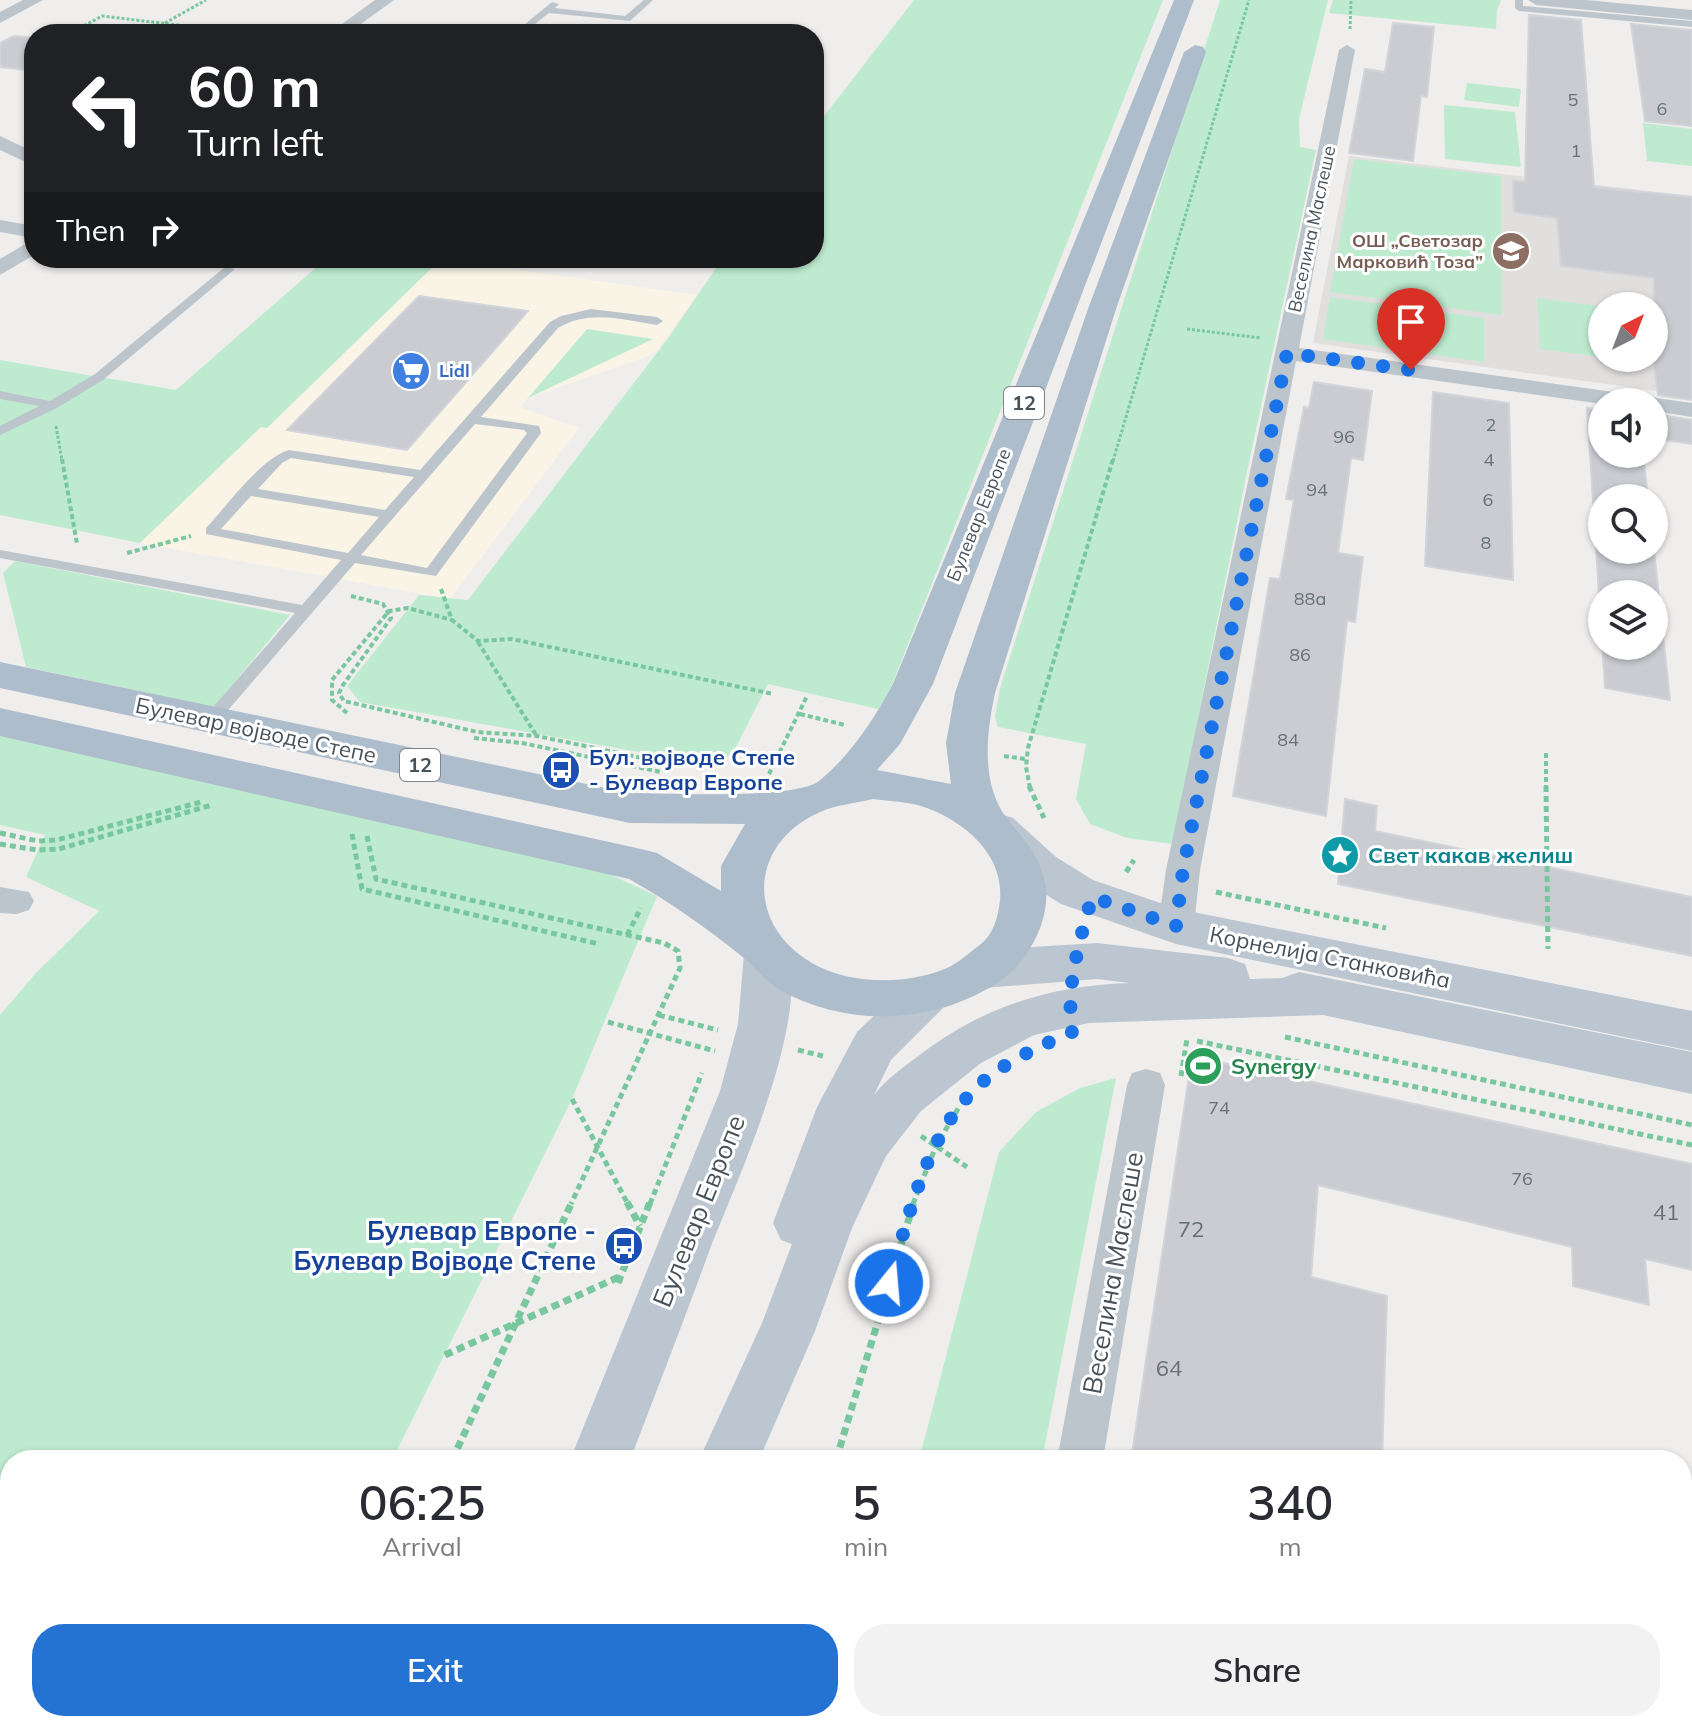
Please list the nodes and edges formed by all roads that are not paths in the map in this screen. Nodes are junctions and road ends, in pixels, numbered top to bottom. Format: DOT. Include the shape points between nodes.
graph roads {
  1 [pos="35,0"];
  2 [pos="386,0"];
  3 [pos="560,0"];
  4 [pos="649,0"];
  5 [pos="1519,0"];
  6 [pos="1536,0"];
  7 [pos="547,10"];
  8 [pos="1195,10"];
  9 [pos="1692,15"];
  10 [pos="0,18"];
  11 [pos="351,24"];
  12 [pos="530,24"];
  13 [pos="1692,24"];
  14 [pos="1347,50"];
  15 [pos="0,142"];
  16 [pos="24,155"];
  17 [pos="0,226"];
  18 [pos="24,230"];
  19 [pos="24,252"];
  20 [pos="0,269"];
  21 [pos="229,269"];
  22 [pos="657,321"];
  23 [pos="1288,347"];
  24 [pos="1588,394"];
  25 [pos="0,395"];
  26 [pos="52,405"];
  27 [pos="1668,406"];
  28 [pos="1692,410"];
  29 [pos="472,420"];
  30 [pos="0,431"];
  31 [pos="424,475"];
  32 [pos="245,491"];
  33 [pos="389,515"];
  34 [pos="0,554"];
  35 [pos="351,558"];
  36 [pos="305,610"];
  37 [pos="0,675"];
  38 [pos="210,720"];
  39 [pos="0,722"];
  40 [pos="798,792"];
  41 [pos="988,820"];
  42 [pos="1176,926"];
  43 [pos="763,950"];
  44 [pos="983,969"];
  45 [pos="926,995"];
  46 [pos="1325,996"];
  47 [pos="1692,1031"];
  48 [pos="1692,1073"];
  49 [pos="883,1081"];
  50 [pos="1146,1085"];
  51 [pos="604,1450"];
  52 [pos="722,1450"];
  53 [pos="733,1450"];
  54 [pos="1082,1450"];
  1 -- 10 [label="street"];
  2 -- 11 [label="street"];
  3 -- 7 [label="lane"];
  4 -- 7 [label="lane" via="627,19"];
  5 -- 13 [label="lane" via="1519,8"];
  6 -- 9 [label="street"];
  7 -- 12 [label="lane"];
  8 -- 40 [label="main road, Булевар Европе / 12" via="913,684 886,734"];
  8 -- 41 [label="main road, Булевар Европе / 12" via="967,724 965,761"];
  14 -- 23 [label="street, Веселина Маслеше"];
  15 -- 16 [label="street"];
  17 -- 18 [label="street"];
  19 -- 20 [label="street"];
  21 -- 26 [label="lane" via="99,377"];
  22 -- 29 [label="lane" via="586,312 562,319"];
  23 -- 24 [label="street"];
  23 -- 42 [label="street, Веселина Маслеше"];
  25 -- 26 [label="lane"];
  26 -- 30 [label="lane"];
  27 -- 28 [label="street"];
  29 -- 31 [label="lane"];
  29 -- 35 [label="lane" via="526,426 534,433 431,573"];
  31 -- 32 [label="lane" via="289,454"];
  31 -- 33 [label="lane"];
  32 -- 33 [label="lane"];
  32 -- 35 [label="lane" via="211,531"];
  33 -- 35 [label="lane"];
  34 -- 36 [label="lane"];
  35 -- 36 [label="lane"];
  36 -- 38 [label="lane"];
  37 -- 38 [label="main road, Булевар војводе Степе / 12"];
  38 -- 40 [label="main road, Булевар војводе Степе / 12" via="630,808 722,811"];
  39 -- 43 [label="main road, 12" via="641,865 696,896"];
  40 -- 41 [label="main road, 12" via="873,784 913,786 951,798"];
  40 -- 43 [label="main road, 12" via="759,835 740,875 741,911"];
  41 -- 42 [label="main road, Корнелија Станковића" via="1040,869 1109,884"];
  41 -- 44 [label="main road, 12" via="1017,858 1025,897 1014,936"];
  42 -- 47 [label="main road, Корнелија Станковића"];
  43 -- 45 [label="main road, 12" via="798,978 838,994 882,999"];
  43 -- 51 [label="main road, Булевар Европе" via="768,983 736,1045 740,1108"];
  44 -- 45 [label="main road, 12"];
  44 -- 46 [label="main road, Корнелија Станковића" via="1097,961 1227,976"];
  45 -- 49 [label="main road" via="874,1046"];
  46 -- 48 [label="main road, Корнелија Станковића"];
  46 -- 49 [label="main road" via="1089,1004 1023,1018 964,1049"];
  49 -- 52 [label="main road" via="842,1107"];
  49 -- 53 [label="main road" via="867,1141"];
  50 -- 54 [label="street, Веселина Маслеше"];
}
